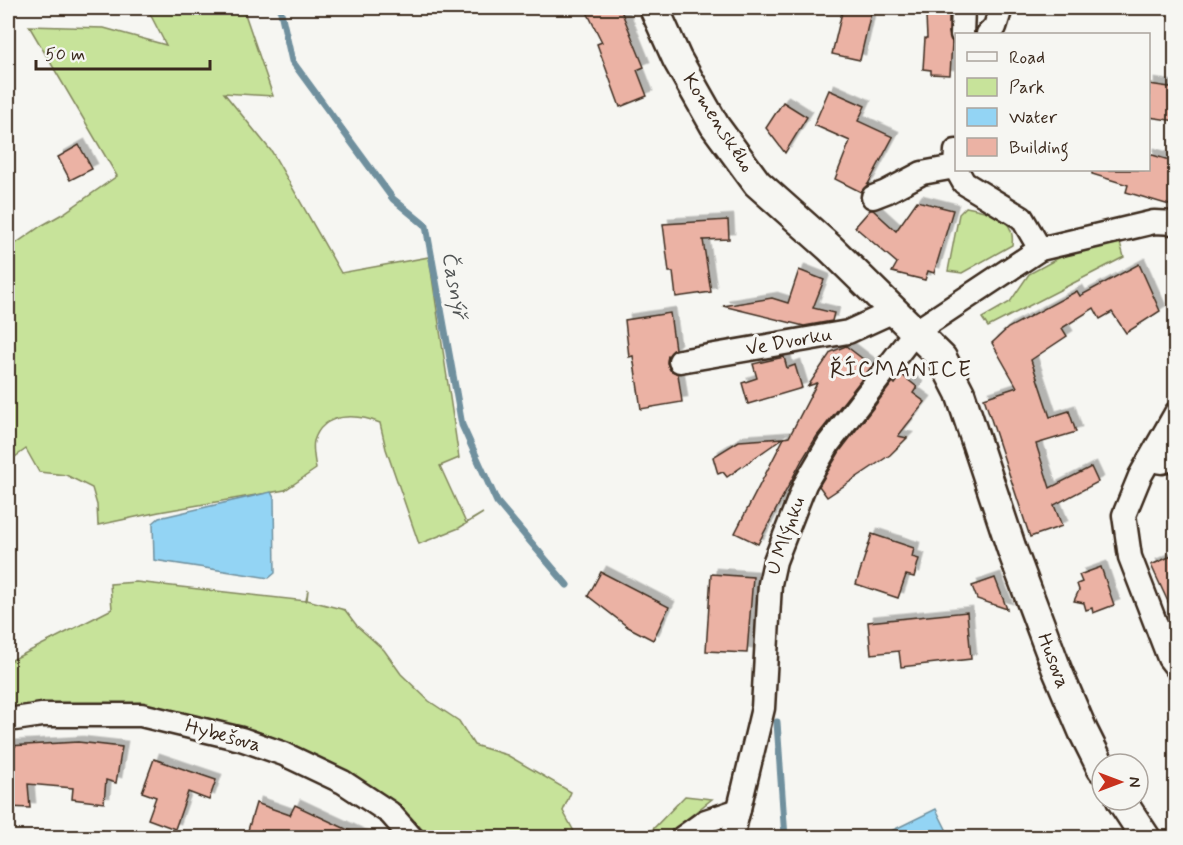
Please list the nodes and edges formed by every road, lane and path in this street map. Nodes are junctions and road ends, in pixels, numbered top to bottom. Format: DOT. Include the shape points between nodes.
graph roads {
  1 [pos="654,8"];
  2 [pos="963,8"];
  3 [pos="1001,8"];
  4 [pos="963,33"];
  5 [pos="989,33"];
  6 [pos="955,159"];
  7 [pos="960,171"];
  8 [pos="873,197"];
  9 [pos="1176,223"];
  10 [pos="1040,249"];
  11 [pos="894,311"];
  12 [pos="915,332"];
  13 [pos="680,361"];
  14 [pos="1176,413"];
  15 [pos="1176,459"];
  16 [pos="1149,460"];
  17 [pos="1176,667"];
  18 [pos="8,720"];
  19 [pos="1094,752"];
  20 [pos="739,810"];
  21 [pos="1129,812"];
  22 [pos="411,837"];
  23 [pos="682,837"];
  24 [pos="732,837"];
  25 [pos="750,837"];
  26 [pos="1146,837"];
  1 -- 11 [label="main road, Komenského" via="715,126 757,183"];
  2 -- 4 [label="street"];
  3 -- 5 [label="street"];
  6 -- 8 [label="street"];
  7 -- 10 [label="street" via="964,183 1023,218"];
  9 -- 10 [label="street" via="1154,222"];
  10 -- 12 [label="street, U Mlýnku"];
  11 -- 12 [label="main road, Komenského"];
  11 -- 13 [label="street, Ve Dvorku" via="848,332"];
  12 -- 19 [label="main road, Husova" via="942,358 960,393 1012,550 1069,700"];
  12 -- 20 [label="street, U Mlýnku" via="817,462 785,532 770,584 763,708"];
  14 -- 16 [label="street"];
  15 -- 16 [label="street"];
  16 -- 17 [label="street" via="1125,515 1130,557"];
  18 -- 22 [label="street, Hybešova" via="42,715 141,715 241,739 343,782 390,813"];
  20 -- 23 [label="street" via="706,821"];
  20 -- 24 [label="street, U Mlýnku"];
  20 -- 25 [label="street"];
  21 -- 26 [label="main road"];
}
